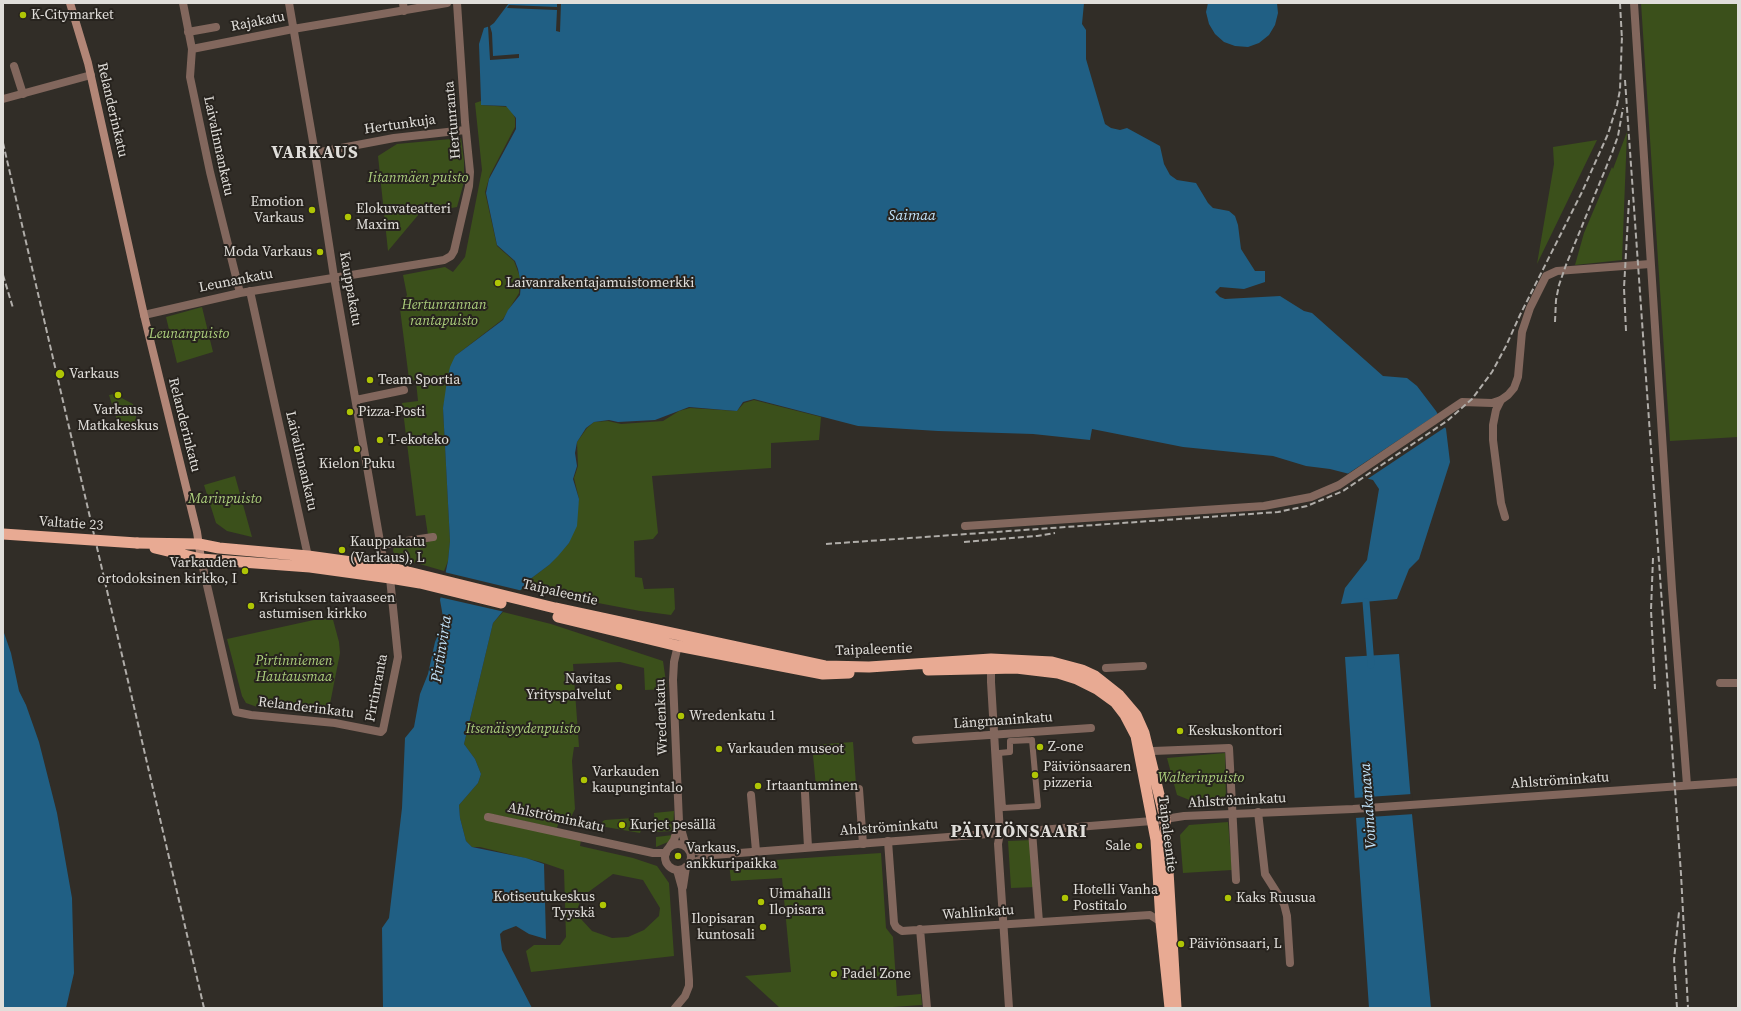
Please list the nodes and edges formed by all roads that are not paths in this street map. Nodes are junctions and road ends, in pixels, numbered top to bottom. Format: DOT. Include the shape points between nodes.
graph roads {
  1 [pos="70,3"];
  2 [pos="183,3"];
  3 [pos="289,3"];
  4 [pos="447,3"];
  5 [pos="457,3"];
  6 [pos="1634,3"];
  7 [pos="403,7"];
  8 [pos="216,27"];
  9 [pos="293,29"];
  10 [pos="188,32"];
  11 [pos="192,49"];
  12 [pos="14,66"];
  13 [pos="91,75"];
  14 [pos="20,94"];
  15 [pos="3,99"];
  16 [pos="465,130"];
  17 [pos="315,153"];
  18 [pos="1650,264"];
  19 [pos="334,277"];
  20 [pos="250,291"];
  21 [pos="240,292"];
  22 [pos="144,315"];
  23 [pos="404,390"];
  24 [pos="356,400"];
  25 [pos="1500,400"];
  26 [pos="1505,517"];
  27 [pos="965,526"];
  28 [pos="3,534"];
  29 [pos="433,537"];
  30 [pos="140,544"];
  31 [pos="199,544"];
  32 [pos="380,545"];
  33 [pos="201,559"];
  34 [pos="309,562"];
  35 [pos="389,573"];
  36 [pos="679,641"];
  37 [pos="991,664"];
  38 [pos="1143,666"];
  39 [pos="1106,668"];
  40 [pos="1720,683"];
  41 [pos="1738,683"];
  42 [pos="1091,728"];
  43 [pos="381,732"];
  44 [pos="994,735"];
  45 [pos="916,740"];
  46 [pos="1010,741"];
  47 [pos="1153,751"];
  48 [pos="1738,782"];
  49 [pos="1687,785"];
  50 [pos="859,789"];
  51 [pos="805,793"];
  52 [pos="751,795"];
  53 [pos="1258,812"];
  54 [pos="1232,815"];
  55 [pos="488,816"];
  56 [pos="1165,819"];
  57 [pos="1152,821"];
  58 [pos="679,822"];
  59 [pos="1032,831"];
  60 [pos="1000,833"];
  61 [pos="888,841"];
  62 [pos="863,844"];
  63 [pos="687,847"];
  64 [pos="808,847"];
  65 [pos="668,850"];
  66 [pos="756,851"];
  67 [pos="713,855"];
  68 [pos="687,866"];
  69 [pos="677,870"];
  70 [pos="1236,880"];
  71 [pos="682,888"];
  72 [pos="1160,902"];
  73 [pos="1150,915"];
  74 [pos="1039,922"];
  75 [pos="1161,922"];
  76 [pos="1003,924"];
  77 [pos="920,929"];
  78 [pos="1290,963"];
  79 [pos="675,1008"];
  80 [pos="927,1008"];
  81 [pos="1009,1008"];
  82 [pos="1170,1008"];
  83 [pos="1176,1008"];
  1 -- 13 [label="main road, Relanderinkatu"];
  2 -- 10 [label="street, Laivalinnankatu"];
  3 -- 9 [label="street, Kauppakatu"];
  4 -- 7 [label="street, Rajakatu"];
  5 -- 16 [label="street, Hertunranta"];
  6 -- 18 [label="street"];
  7 -- 9 [label="street, Rajakatu"];
  8 -- 10 [label="street"];
  9 -- 11 [label="street, Rajakatu"];
  9 -- 17 [label="street, Kauppakatu"];
  10 -- 11 [label="street, Laivalinnankatu"];
  11 -- 21 [label="street, Laivalinnankatu" via="190,77 210,172"];
  12 -- 14 [label="street"];
  13 -- 14 [label="street"];
  13 -- 22 [label="main road, Relanderinkatu"];
  14 -- 15 [label="street"];
  16 -- 17 [label="street, Hertunkuja" via="394,138"];
  16 -- 19 [label="street, Hertunranta" via="470,161 469,186 454,251 450,256 444,260"];
  17 -- 19 [label="street, Kauppakatu"];
  18 -- 25 [label="street" via="1557,272 1546,276 1530,308 1522,332 1518,377 1514,388"];
  18 -- 49 [label="street"];
  19 -- 20 [label="street, Leunankatu"];
  19 -- 24 [label="street, Kauppakatu"];
  20 -- 21 [label="street, Leunankatu"];
  20 -- 34 [label="street, Laivalinnankatu"];
  21 -- 22 [label="street, Leunankatu"];
  22 -- 31 [label="main road, Relanderinkatu"];
  23 -- 24 [label="street"];
  24 -- 32 [label="street, Kauppakatu"];
  25 -- 26 [label="street" via="1496,410 1493,440"];
  25 -- 27 [label="street" via="1492,403 1462,402 1339,485 1311,496 1264,506"];
  28 -- 30 [label="highway, Valtatie 23, bridge"];
  29 -- 32 [label="street"];
  30 -- 31 [label="highway, Valtatie 23"];
  30 -- 33 [label="highway, Valtatie 23"];
  31 -- 33 [label="main road, Relanderinkatu"];
  31 -- 34 [label="highway, Valtatie 23"];
  32 -- 35 [label="street, Kauppakatu"];
  33 -- 34 [label="highway, Valtatie 23"];
  33 -- 43 [label="street, Relanderinkatu" via="236,712 335,723"];
  34 -- 35 [label="highway, Taipaleentie"];
  35 -- 36 [label="highway, Taipaleentie"];
  35 -- 43 [label="street, Pirtinranta" via="398,657"];
  36 -- 37 [label="highway, Taipaleentie" via="824,674"];
  36 -- 58 [label="street, Wredenkatu" via="673,680"];
  37 -- 44 [label="street"];
  37 -- 56 [label="highway, Taipaleentie" via="1052,662 1095,676 1119,695 1136,715 1144,733"];
  37 -- 57 [label="highway, Taipaleentie" via="1058,673 1097,689 1115,702 1126,715 1136,736"];
  38 -- 39 [label="street"];
  40 -- 41 [label="street"];
  42 -- 44 [label="street, Längmaninkatu"];
  44 -- 45 [label="street, Längmaninkatu"];
  44 -- 60 [label="street"];
  46 -- 46 [label="street" via="1032,740 1038,806 1003,808 999,753 1010,752"];
  47 -- 54 [label="street" via="1229,748"];
  48 -- 49 [label="street, Ahlströminkatu"];
  49 -- 53 [label="street, Ahlströminkatu" via="1353,809"];
  50 -- 62 [label="street"];
  51 -- 64 [label="street"];
  52 -- 66 [label="street"];
  53 -- 54 [label="street, Ahlströminkatu"];
  53 -- 78 [label="street" via="1265,874 1284,904 1287,916"];
  54 -- 56 [label="street, Ahlströminkatu"];
  54 -- 70 [label="street"];
  55 -- 65 [label="street, Ahlströminkatu" via="653,853"];
  56 -- 57 [label="street, Ahlströminkatu"];
  56 -- 83 [label="highway, Taipaleentie"];
  57 -- 59 [label="street, Ahlströminkatu"];
  57 -- 72 [label="highway, Taipaleentie" via="1156,840"];
  58 -- 63 [label="street, Wredenkatu"];
  58 -- 65 [label="street, Wredenkatu"];
  59 -- 60 [label="street, Ahlströminkatu"];
  59 -- 74 [label="street"];
  60 -- 61 [label="street, Ahlströminkatu"];
  60 -- 76 [label="street" via="998,844"];
  61 -- 62 [label="street, Ahlströminkatu"];
  61 -- 77 [label="street, Wahlinkatu" via="894,923 902,931"];
  62 -- 64 [label="street, Ahlströminkatu"];
  63 -- 65 [label="street" via="678,844"];
  63 -- 67 [label="street, Ahlströminkatu"];
  63 -- 68 [label="street" via="691,856"];
  64 -- 66 [label="street, Ahlströminkatu"];
  65 -- 69 [label="street" via="665,858 669,866"];
  66 -- 67 [label="street, Ahlströminkatu"];
  67 -- 68 [label="street, Ahlströminkatu"];
  68 -- 69 [label="street"];
  68 -- 71 [label="street"];
  69 -- 71 [label="street"];
  71 -- 79 [label="street" via="690,980 685,996"];
  72 -- 73 [label="street"];
  72 -- 75 [label="highway, Taipaleentie"];
  73 -- 74 [label="street, Wahlinkatu"];
  73 -- 75 [label="street"];
  74 -- 76 [label="street, Wahlinkatu"];
  75 -- 82 [label="highway, Taipaleentie"];
  76 -- 77 [label="street, Wahlinkatu"];
  76 -- 81 [label="street"];
  77 -- 80 [label="street"];
}
